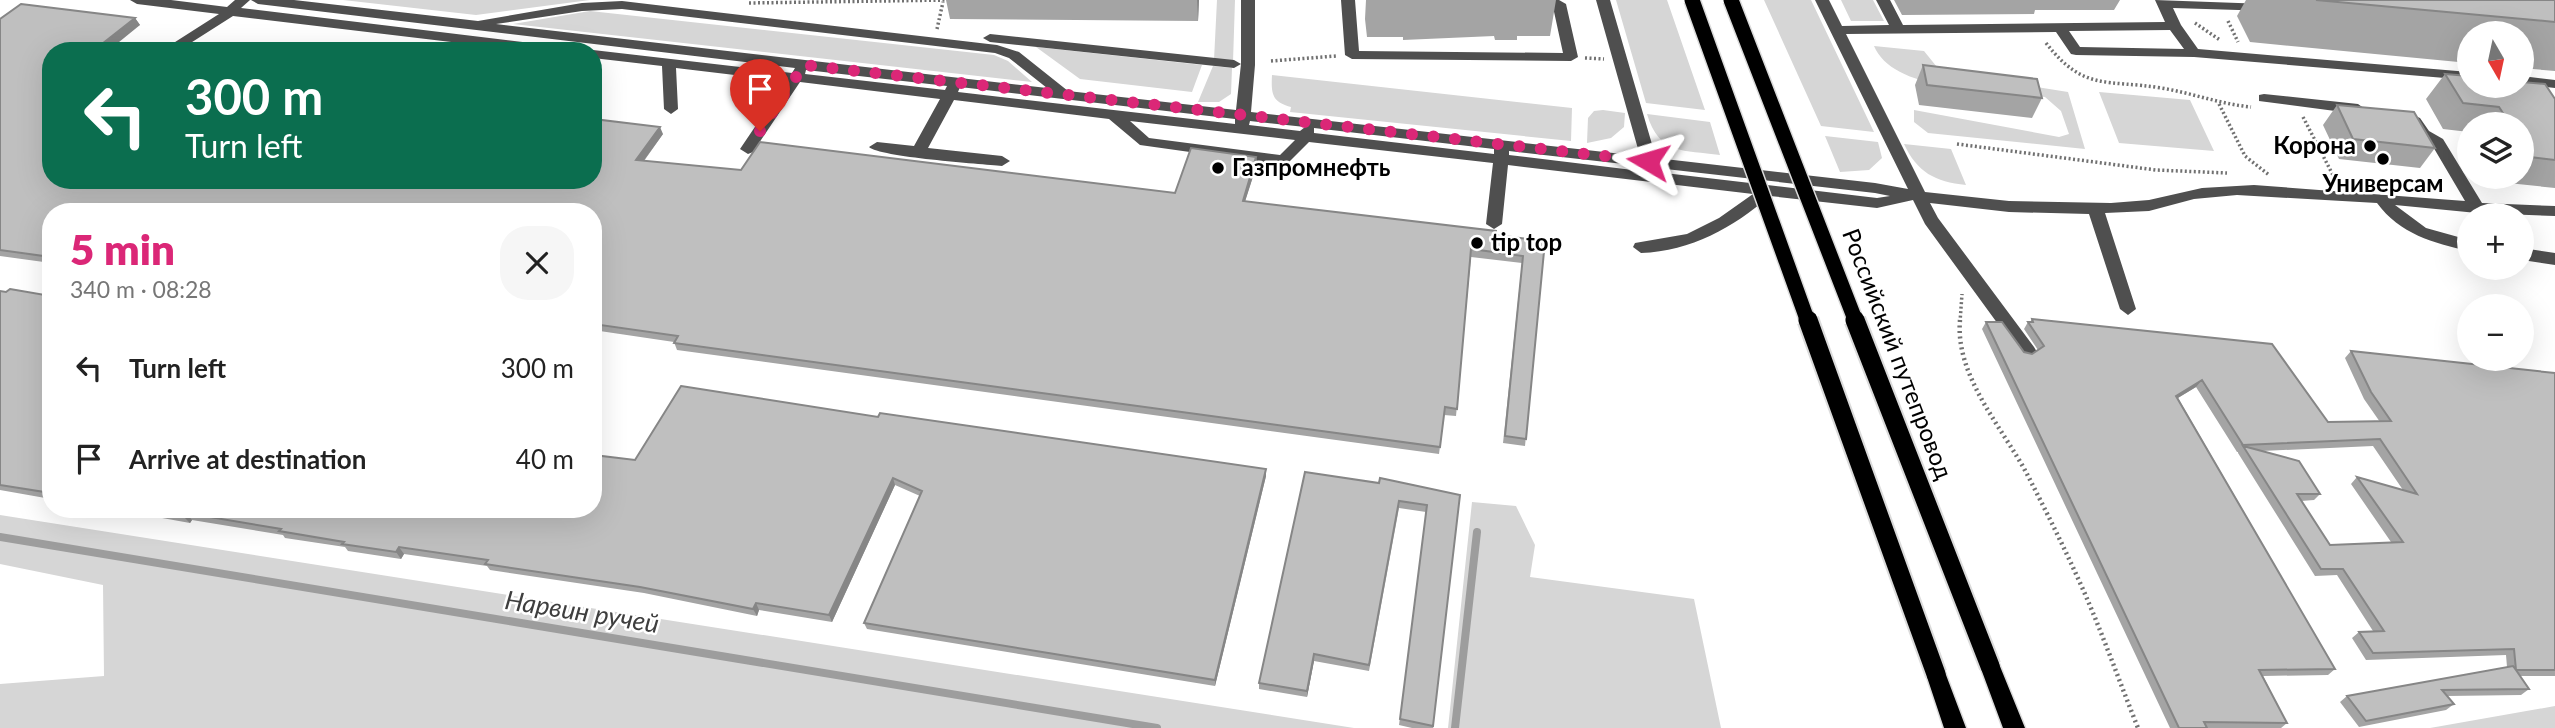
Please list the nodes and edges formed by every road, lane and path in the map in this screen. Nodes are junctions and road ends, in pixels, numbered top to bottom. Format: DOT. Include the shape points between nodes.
graph roads {
  1 [pos="137,0"];
  2 [pos="243,0"];
  3 [pos="258,0"];
  4 [pos="949,0"];
  5 [pos="1248,0"];
  6 [pos="1348,0"];
  7 [pos="1541,0"];
  8 [pos="1603,0"];
  9 [pos="1692,0"];
  10 [pos="1731,0"];
  11 [pos="1822,0"];
  12 [pos="1883,0"];
  13 [pos="285,1"];
  14 [pos="753,1"];
  15 [pos="815,1"];
  16 [pos="879,1"];
  17 [pos="626,2"];
  18 [pos="943,2"];
  19 [pos="2164,2"];
  20 [pos="740,3"];
  21 [pos="2254,3"];
  22 [pos="2220,4"];
  23 [pos="2283,9"];
  24 [pos="231,11"];
  25 [pos="472,24"];
  26 [pos="2174,26"];
  27 [pos="2036,28"];
  28 [pos="2060,28"];
  29 [pos="1898,29"];
  30 [pos="1837,30"];
  31 [pos="936,33"];
  32 [pos="182,42"];
  33 [pos="490,42"];
  34 [pos="587,42"];
  35 [pos="602,44"];
  36 [pos="2194,52"];
  37 [pos="602,55"];
  38 [pos="1352,55"];
  39 [pos="2244,55"];
  40 [pos="1271,61"];
  41 [pos="669,63"];
  42 [pos="1234,64"];
  43 [pos="800,72"];
  44 [pos="2457,75"];
  45 [pos="2534,81"];
  46 [pos="2555,83"];
  47 [pos="2534,87"];
  48 [pos="952,89"];
  49 [pos="1064,95"];
  50 [pos="2295,101"];
  51 [pos="2548,101"];
  52 [pos="2260,102"];
  53 [pos="2219,104"];
  54 [pos="671,109"];
  55 [pos="2373,111"];
  56 [pos="1113,114"];
  57 [pos="2399,114"];
  58 [pos="1243,123"];
  59 [pos="1308,130"];
  60 [pos="1957,145"];
  61 [pos="877,147"];
  62 [pos="748,149"];
  63 [pos="918,152"];
  64 [pos="1502,152"];
  65 [pos="1002,161"];
  66 [pos="1648,169"];
  67 [pos="2232,174"];
  68 [pos="2257,175"];
  69 [pos="2336,182"];
  70 [pos="1768,190"];
  71 [pos="1920,197"];
  72 [pos="2383,200"];
  73 [pos="2474,203"];
  74 [pos="2457,206"];
  75 [pos="2095,208"];
  76 [pos="2534,210"];
  77 [pos="2555,211"];
  78 [pos="1494,224"];
  79 [pos="2457,242"];
  80 [pos="1641,247"];
  81 [pos="2534,256"];
  82 [pos="2555,259"];
  83 [pos="1967,272"];
  84 [pos="2128,309"];
  85 [pos="2028,352"];
  86 [pos="1955,728"];
  87 [pos="2014,728"];
  88 [pos="2138,728"];
  1 -- 24 [label="street"];
  2 -- 24 [label="street"];
  3 -- 13 [label="street"];
  4 -- 18 [label="path"];
  5 -- 58 [label="street"];
  6 -- 38 [label="street"];
  7 -- 38 [label="street" via="1559,4 1571,57"];
  8 -- 66 [label="street"];
  9 -- 86 [label="main road, bridge"];
  10 -- 87 [label="main road, Российский путепровод, bridge"];
  11 -- 30 [label="street"];
  12 -- 29 [label="street"];
  13 -- 25 [label="street"];
  14 -- 15 [label="path"];
  14 -- 20 [label="path"];
  15 -- 16 [label="path"];
  16 -- 18 [label="path"];
  17 -- 25 [label="street"];
  17 -- 31 [label="street"];
  17 -- 49 [label="street" via="998,49 1014,55"];
  18 -- 31 [label="path"];
  19 -- 22 [label="street"];
  19 -- 26 [label="street"];
  19 -- 39 [label="path"];
  21 -- 22 [label="street"];
  21 -- 23 [label="street"];
  22 -- 39 [label="path"];
  24 -- 32 [label="street"];
  24 -- 33 [label="street"];
  25 -- 34 [label="street"];
  26 -- 28 [label="street"];
  26 -- 36 [label="street"];
  27 -- 28 [label="street"];
  27 -- 29 [label="street"];
  27 -- 53 [label="path" via="2063,65 2097,82 2171,90"];
  28 -- 36 [label="street" via="2076,51"];
  29 -- 30 [label="street"];
  30 -- 71 [label="street"];
  31 -- 42 [label="street"];
  35 -- 43 [label="street"];
  36 -- 39 [label="street"];
  37 -- 41 [label="street"];
  38 -- 40 [label="path"];
  39 -- 44 [label="street"];
  41 -- 43 [label="street"];
  41 -- 54 [label="street"];
  43 -- 48 [label="street"];
  43 -- 62 [label="street"];
  45 -- 46 [label="street"];
  47 -- 51 [label="street"];
  48 -- 49 [label="street"];
  48 -- 56 [label="street"];
  48 -- 63 [label="street"];
  49 -- 58 [label="street"];
  50 -- 52 [label="street"];
  50 -- 55 [label="street"];
  50 -- 69 [label="path"];
  52 -- 53 [label="path"];
  53 -- 68 [label="path" via="2245,156 2270,176"];
  56 -- 58 [label="street"];
  56 -- 59 [label="street" via="1145,142 1283,160"];
  57 -- 73 [label="street" via="2412,116 2424,134 2438,142"];
  58 -- 59 [label="street"];
  59 -- 64 [label="street"];
  60 -- 67 [label="path" via="2156,170"];
  61 -- 63 [label="street"];
  63 -- 65 [label="street"];
  64 -- 66 [label="street"];
  64 -- 78 [label="street" via="1490,188"];
  66 -- 70 [label="street"];
  66 -- 71 [label="street" via="1875,188"];
  70 -- 71 [label="street" via="1877,202"];
  70 -- 80 [label="street" via="1702,235 1673,246"];
  71 -- 75 [label="street"];
  71 -- 83 [label="street"];
  72 -- 74 [label="street"];
  72 -- 75 [label="street" via="2215,191 2153,205"];
  72 -- 79 [label="street" via="2391,213 2412,229"];
  75 -- 84 [label="street"];
  76 -- 77 [label="street"];
  81 -- 82 [label="street"];
  83 -- 85 [label="street"];
  83 -- 88 [label="path" via="1958,313 1958,340 1965,361 2085,594"];
}
